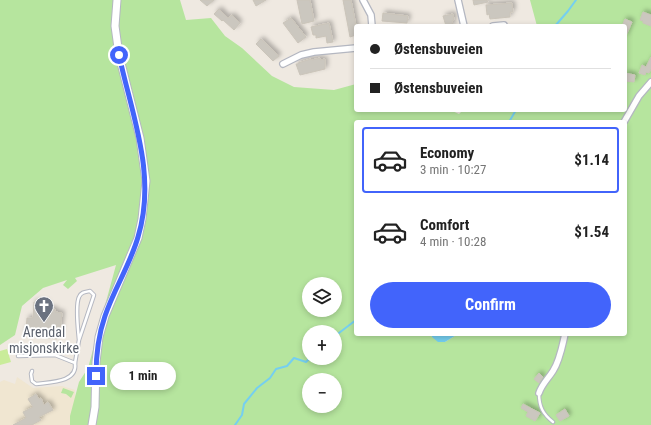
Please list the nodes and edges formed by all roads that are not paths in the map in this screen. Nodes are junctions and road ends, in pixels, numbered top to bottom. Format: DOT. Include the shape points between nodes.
graph roads {
  1 [pos="117,0"];
  2 [pos="362,0"];
  3 [pos="458,0"];
  4 [pos="372,24"];
  5 [pos="464,24"];
  6 [pos="354,48"];
  7 [pos="283,64"];
  8 [pos="651,83"];
  9 [pos="625,120"];
  10 [pos="564,336"];
  11 [pos="79,340"];
  12 [pos="18,356"];
  13 [pos="75,363"];
  14 [pos="32,371"];
  15 [pos="539,393"];
  16 [pos="553,422"];
  17 [pos="92,425"];
  1 -- 17 [label="main road" via="115,26 119,55 140,138 146,181 138,238 105,316 99,337"];
  2 -- 4 [label="street" via="371,15"];
  3 -- 5 [label="street"];
  6 -- 7 [label="street" via="314,52"];
  8 -- 9 [label="street" via="639,96"];
  10 -- 15 [label="street" via="559,358"];
  11 -- 11 [label="lane" via="94,296 90,291 83,292 77,304"];
  11 -- 13 [label="lane"];
  12 -- 13 [label="lane" via="55,355"];
  13 -- 14 [label="lane" via="72,375 66,379 36,384 32,381"];
  15 -- 16 [label="lane" via="542,410"];
}
